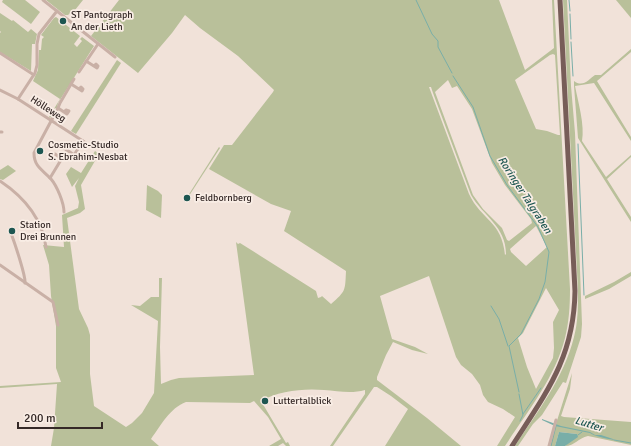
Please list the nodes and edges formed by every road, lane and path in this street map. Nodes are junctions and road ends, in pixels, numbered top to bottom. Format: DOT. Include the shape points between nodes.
graph roads {
  1 [pos="43,0"];
  2 [pos="560,0"];
  3 [pos="57,11"];
  4 [pos="98,44"];
  5 [pos="0,53"];
  6 [pos="115,57"];
  7 [pos="86,61"];
  8 [pos="94,66"];
  9 [pos="79,72"];
  10 [pos="34,75"];
  11 [pos="74,79"];
  12 [pos="71,84"];
  13 [pos="79,89"];
  14 [pos="0,90"];
  15 [pos="18,99"];
  16 [pos="58,108"];
  17 [pos="64,112"];
  18 [pos="51,120"];
  19 [pos="60,146"];
  20 [pos="66,150"];
  21 [pos="55,154"];
  22 [pos="61,158"];
  23 [pos="50,178"];
  24 [pos="0,182"];
  25 [pos="64,212"];
  26 [pos="12,236"];
  27 [pos="46,247"];
  28 [pos="0,265"];
  29 [pos="25,283"];
  30 [pos="58,325"];
  31 [pos="555,421"];
  32 [pos="512,446"];
  33 [pos="549,446"];
  1 -- 3 [label="street"];
  2 -- 32 [label="main road" via="575,291 574,317 558,372"];
  3 -- 4 [label="street"];
  3 -- 10 [label="street" via="38,37"];
  4 -- 6 [label="street"];
  4 -- 7 [label="street"];
  5 -- 10 [label="street"];
  7 -- 8 [label="street"];
  7 -- 9 [label="street"];
  10 -- 15 [label="street"];
  11 -- 12 [label="street"];
  12 -- 13 [label="street"];
  12 -- 16 [label="street"];
  14 -- 15 [label="street, Hölleweg"];
  15 -- 18 [label="street, Hölleweg"];
  16 -- 17 [label="street"];
  16 -- 18 [label="street"];
  18 -- 20 [label="street, Hölleweg" via="85,142 74,155"];
  18 -- 23 [label="street" via="34,153 36,163"];
  19 -- 20 [label="street"];
  20 -- 22 [label="street"];
  21 -- 22 [label="street"];
  22 -- 23 [label="street"];
  23 -- 25 [label="street" via="64,204"];
  24 -- 27 [label="street" via="14,191 33,212 42,230"];
  26 -- 29 [label="street" via="26,277"];
  28 -- 29 [label="street"];
  29 -- 30 [label="street" via="53,302"];
  31 -- 33 [label="street"];
}
